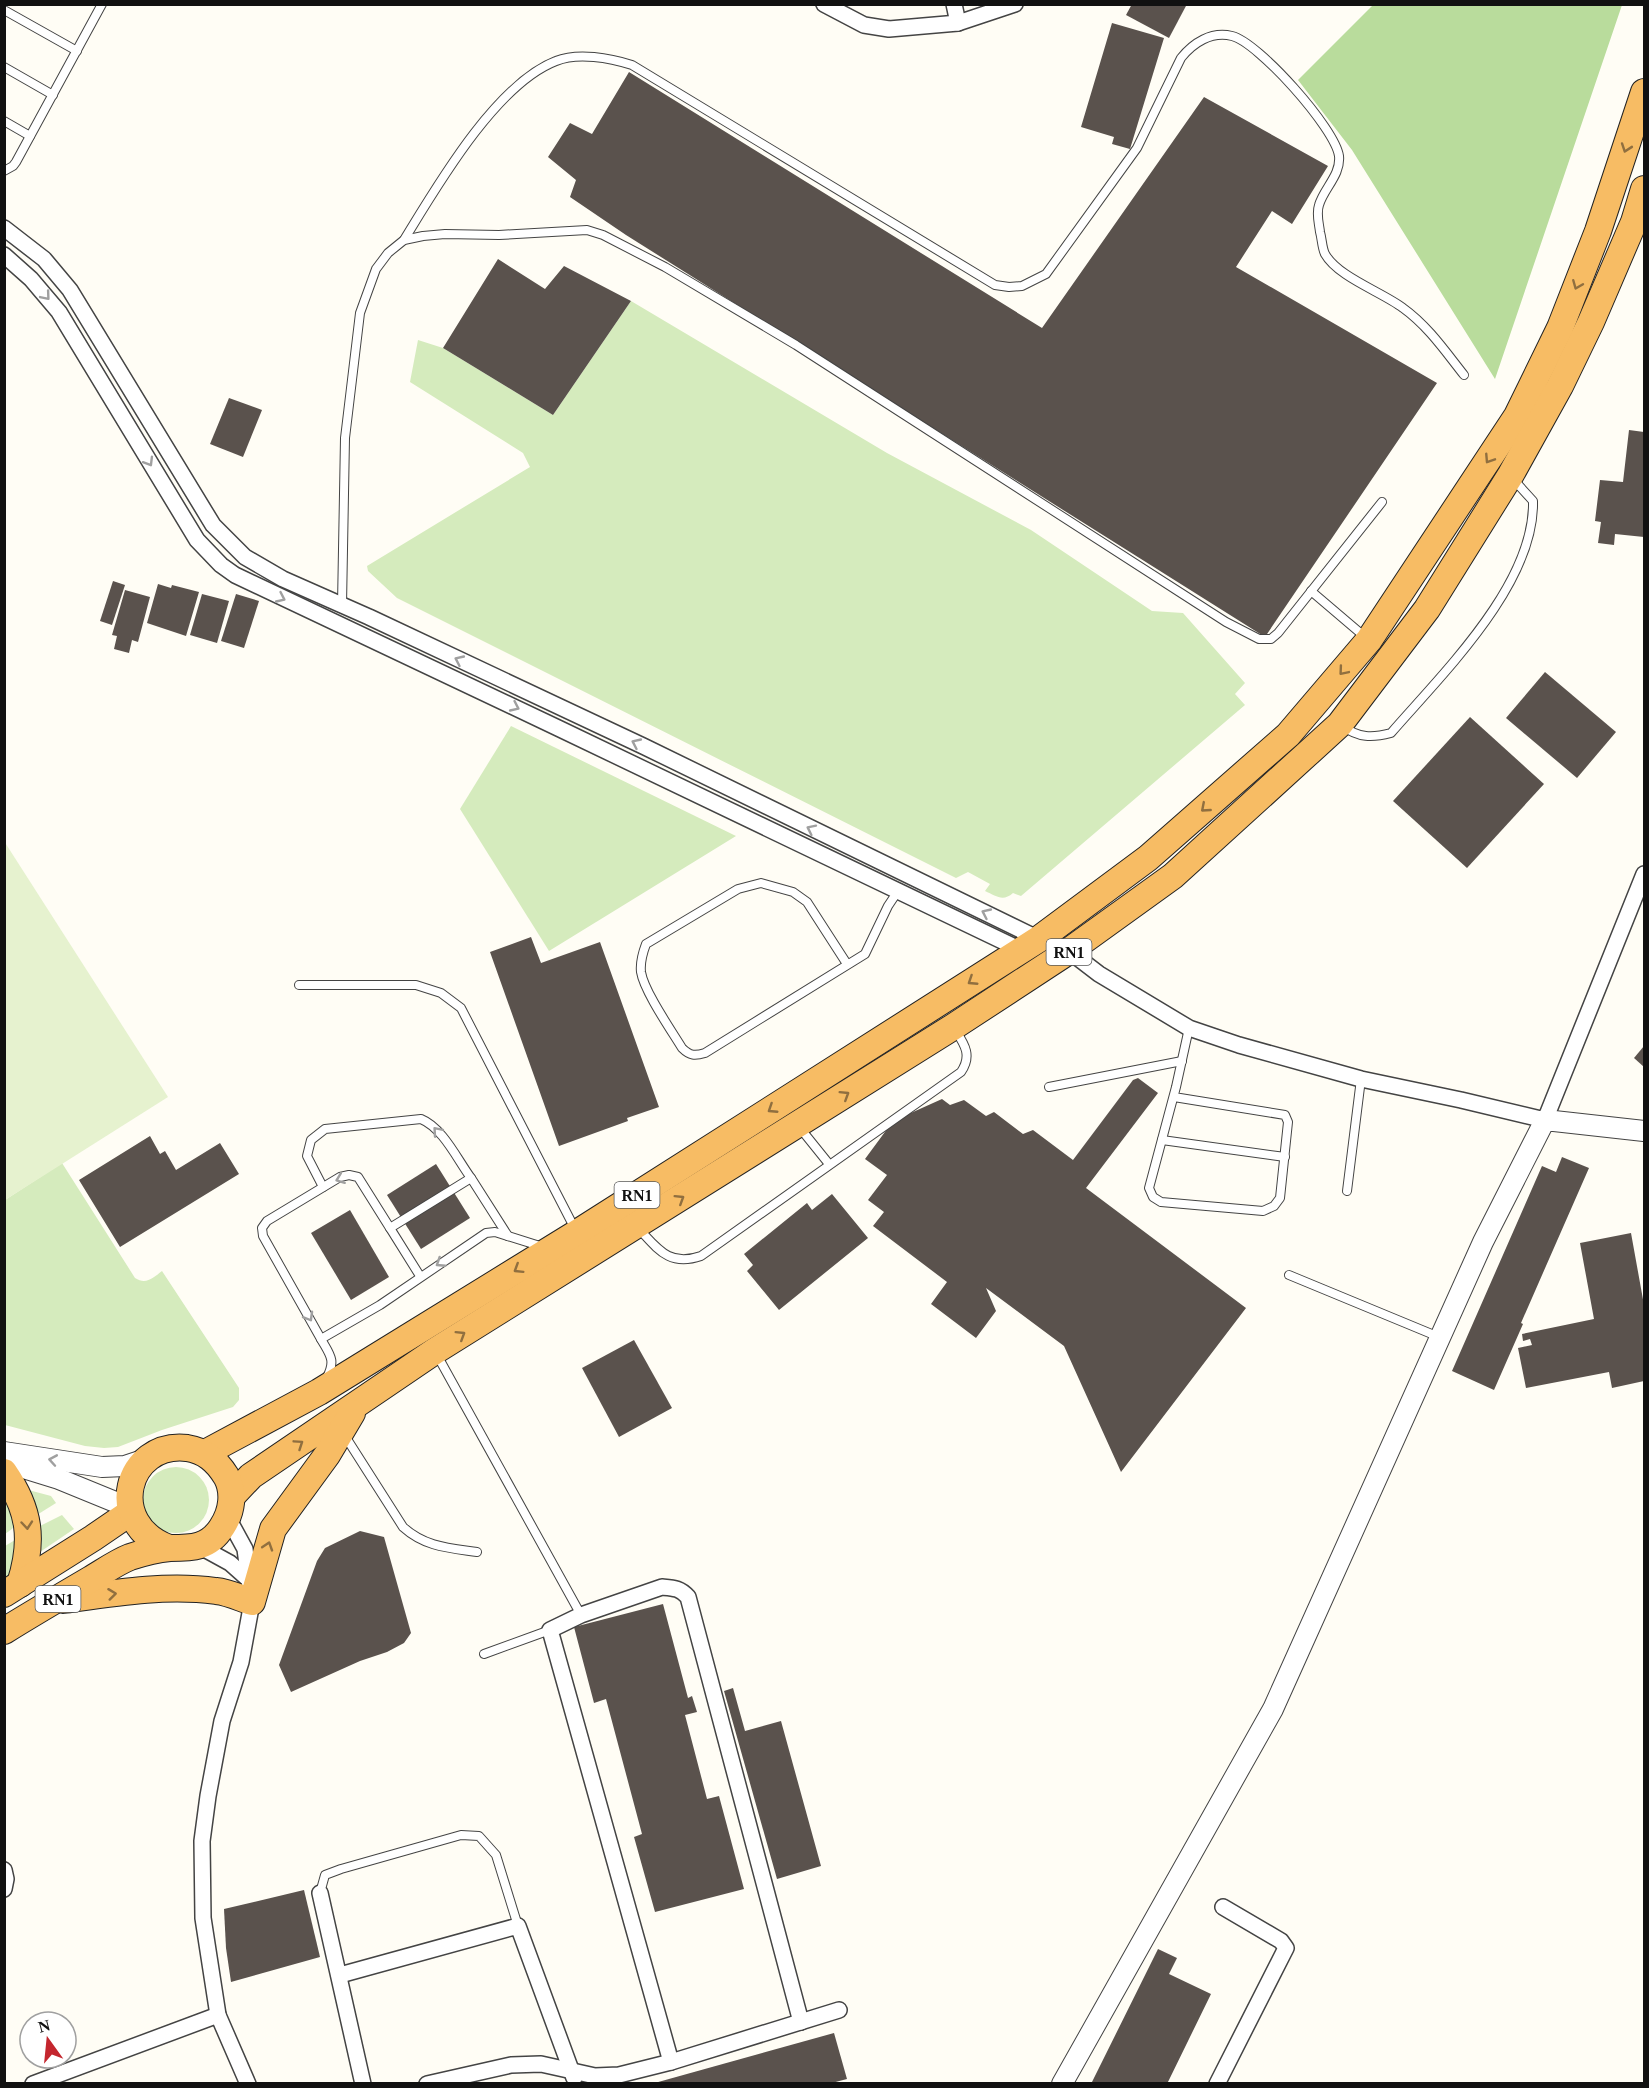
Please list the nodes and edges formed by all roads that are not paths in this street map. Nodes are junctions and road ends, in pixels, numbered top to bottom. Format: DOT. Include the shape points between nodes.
graph roads {
  1 [pos="824,4"];
  2 [pos="954,4"];
  3 [pos="1015,4"];
  4 [pos="100,5"];
  5 [pos="4,10"];
  6 [pos="958,23"];
  7 [pos="77,51"];
  8 [pos="4,67"];
  9 [pos="1644,92"];
  10 [pos="52,95"];
  11 [pos="4,121"];
  12 [pos="30,136"];
  13 [pos="4,171"];
  14 [pos="1644,189"];
  15 [pos="4,228"];
  16 [pos="404,240"];
  17 [pos="4,255"];
  18 [pos="1464,375"];
  19 [pos="1510,476"];
  20 [pos="1382,502"];
  21 [pos="1311,591"];
  22 [pos="342,605"];
  23 [pos="1369,640"];
  24 [pos="1340,724"];
  25 [pos="1644,874"];
  26 [pos="898,890"];
  27 [pos="1030,944"];
  28 [pos="1069,951"];
  29 [pos="848,964"];
  30 [pos="299,985"];
  31 [pos="953,1027"];
  32 [pos="1189,1028"];
  33 [pos="1182,1061"];
  34 [pos="1361,1079"];
  35 [pos="1049,1087"];
  36 [pos="1174,1096"];
  37 [pos="1545,1120"];
  38 [pos="797,1125"];
  39 [pos="1644,1131"];
  40 [pos="1162,1140"];
  41 [pos="1285,1157"];
  42 [pos="829,1164"];
  43 [pos="471,1178"];
  44 [pos="322,1187"];
  45 [pos="1347,1191"];
  46 [pos="636,1226"];
  47 [pos="390,1228"];
  48 [pos="577,1233"];
  49 [pos="508,1236"];
  50 [pos="550,1250"];
  51 [pos="1289,1275"];
  52 [pos="420,1276"];
  53 [pos="1440,1338"];
  54 [pos="321,1339"];
  55 [pos="435,1351"];
  56 [pos="320,1392"];
  57 [pos="357,1405"];
  58 [pos="341,1430"];
  59 [pos="4,1452"];
  60 [pos="205,1453"];
  61 [pos="149,1458"];
  62 [pos="4,1462"];
  63 [pos="4,1472"];
  64 [pos="230,1507"];
  65 [pos="130,1510"];
  66 [pos="199,1546"];
  67 [pos="169,1548"];
  68 [pos="477,1552"];
  69 [pos="12,1589"];
  70 [pos="250,1591"];
  71 [pos="54,1601"];
  72 [pos="581,1615"];
  73 [pos="550,1630"];
  74 [pos="4,1631"];
  75 [pos="484,1654"];
  76 [pos="4,1870"];
  77 [pos="4,1889"];
  78 [pos="320,1893"];
  79 [pos="1223,1907"];
  80 [pos="518,1926"];
  81 [pos="340,1975"];
  82 [pos="839,2010"];
  83 [pos="218,2015"];
  84 [pos="801,2022"];
  85 [pos="671,2062"];
  86 [pos="574,2078"];
  87 [pos="33,2084"];
  88 [pos="248,2084"];
  89 [pos="363,2084"];
  90 [pos="427,2084"];
  91 [pos="1062,2084"];
  92 [pos="1216,2084"];
  1 -- 6 [label="street" via="864,25 889,29"];
  2 -- 6 [label="street"];
  3 -- 6 [label="street"];
  4 -- 7 [label="lane"];
  5 -- 7 [label="lane"];
  7 -- 10 [label="lane"];
  8 -- 10 [label="lane"];
  9 -- 23 [label="highway, RN1, one-way" via="1594,242 1560,328 1517,416"];
  10 -- 12 [label="lane"];
  11 -- 12 [label="lane"];
  12 -- 13 [label="lane" via="13,166"];
  14 -- 19 [label="highway, RN1" via="1591,322"];
  15 -- 22 [label="street" via="44,259 70,290 200,506 228,542 264,569"];
  16 -- 18 [label="lane" via="435,189 514,87 557,60 616,60 632,65 995,285 1022,286 1046,274 1137,148 1189,48 1215,35 1230,35 1244,40 1293,86 1333,140 1339,166 1319,204 1317,216 1324,252 1334,266 1416,318"];
  16 -- 21 [label="lane" via="445,234 587,230 603,235 796,345 1226,622 1259,639 1271,639 1278,633"];
  16 -- 22 [label="lane" via="376,269 360,313 345,438"];
  17 -- 26 [label="street, one-way" via="59,312 197,540 235,575"];
  19 -- 24 [label="highway, RN1" via="1427,609"];
  19 -- 24 [label="lane" via="1533,501 1534,517 1525,553 1476,634 1391,733 1365,737"];
  20 -- 21 [label="lane"];
  21 -- 23 [label="lane"];
  27 -- 22 [label="street, one-way" via="643,746"];
  23 -- 27 [label="highway, RN1, one-way" via="1288,735 1148,858"];
  24 -- 28 [label="highway, RN1" via="1173,876"];
  25 -- 37 [label="street"];
  26 -- 27 [label="street"];
  26 -- 29 [label="lane" via="865,954"];
  27 -- 48 [label="highway, RN1, one-way"];
  28 -- 31 [label="highway, RN1"];
  28 -- 32 [label="street" via="1099,974"];
  29 -- 29 [label="lane" via="695,1056 682,1048 641,972 646,944 738,889 761,883 793,892 807,902"];
  30 -- 48 [label="lane" via="416,984 441,993 461,1008"];
  38 -- 31 [label="highway, RN1, one-way"];
  31 -- 42 [label="lane" via="967,1051 961,1072"];
  32 -- 33 [label="lane"];
  32 -- 34 [label="street"];
  33 -- 35 [label="lane"];
  33 -- 36 [label="lane"];
  34 -- 37 [label="street"];
  34 -- 45 [label="lane"];
  36 -- 40 [label="lane"];
  36 -- 41 [label="lane" via="1285,1115"];
  37 -- 39 [label="street"];
  37 -- 53 [label="street"];
  38 -- 42 [label="lane"];
  46 -- 38 [label="highway, RN1, one-way"];
  40 -- 41 [label="lane"];
  40 -- 41 [label="lane" via="1149,1188 1161,1202 1263,1211 1280,1198"];
  42 -- 46 [label="lane" via="701,1256 689,1260 663,1255"];
  43 -- 44 [label="lane, one-way" via="439,1133 421,1119 325,1129 311,1140 307,1156"];
  43 -- 47 [label="lane"];
  43 -- 49 [label="lane"];
  47 -- 44 [label="lane, one-way" via="358,1177 340,1177"];
  44 -- 54 [label="lane, one-way" via="262,1228"];
  55 -- 46 [label="highway, RN1, one-way"];
  47 -- 52 [label="lane"];
  48 -- 50 [label="highway, RN1"];
  49 -- 50 [label="lane"];
  49 -- 52 [label="lane, one-way" via="486,1233"];
  50 -- 56 [label="highway, RN1, one-way"];
  51 -- 53 [label="lane"];
  52 -- 54 [label="lane"];
  53 -- 91 [label="street" via="1273,1709"];
  54 -- 56 [label="lane" via="332,1367"];
  55 -- 57 [label="highway, RN1"];
  55 -- 72 [label="lane"];
  56 -- 60 [label="highway, RN1"];
  57 -- 58 [label="highway"];
  64 -- 57 [label="highway, RN1, one-way" via="251,1476"];
  58 -- 68 [label="lane" via="409,1533 439,1546"];
  70 -- 58 [label="highway, one-way" via="273,1529"];
  61 -- 59 [label="street, one-way" via="125,1466 102,1467"];
  60 -- 61 [label="highway" via="179,1448"];
  60 -- 64 [label="highway" via="228,1480"];
  61 -- 65 [label="highway" via="131,1486"];
  62 -- 65 [label="street" via="59,1479"];
  63 -- 69 [label="highway, one-way" via="22,1503 28,1526 25,1568"];
  64 -- 66 [label="highway, RN1" via="221,1530"];
  64 -- 70 [label="street" via="245,1549"];
  65 -- 67 [label="highway" via="145,1535"];
  65 -- 69 [label="highway, RN1"];
  66 -- 67 [label="highway, RN1"];
  66 -- 70 [label="street" via="230,1563"];
  67 -- 71 [label="highway, RN1" via="130,1557"];
  71 -- 70 [label="highway, one-way" via="177,1589"];
  70 -- 83 [label="street" via="241,1662 222,1721 202,1841 203,1918"];
  71 -- 74 [label="highway, RN1"];
  72 -- 73 [label="street"];
  72 -- 84 [label="street" via="662,1587 675,1587 688,1597"];
  73 -- 75 [label="lane"];
  73 -- 85 [label="street"];
  76 -- 77 [label="street"];
  78 -- 80 [label="lane" via="325,1875 341,1869 461,1835 479,1836 496,1855"];
  78 -- 81 [label="street"];
  79 -- 92 [label="street" via="1281,1941 1286,1948"];
  80 -- 81 [label="street"];
  80 -- 86 [label="street"];
  81 -- 89 [label="street"];
  82 -- 84 [label="street"];
  83 -- 87 [label="street"];
  83 -- 88 [label="street"];
  84 -- 85 [label="street"];
  85 -- 86 [label="street" via="619,2075"];
  86 -- 90 [label="street" via="541,2064 511,2065"];
}
